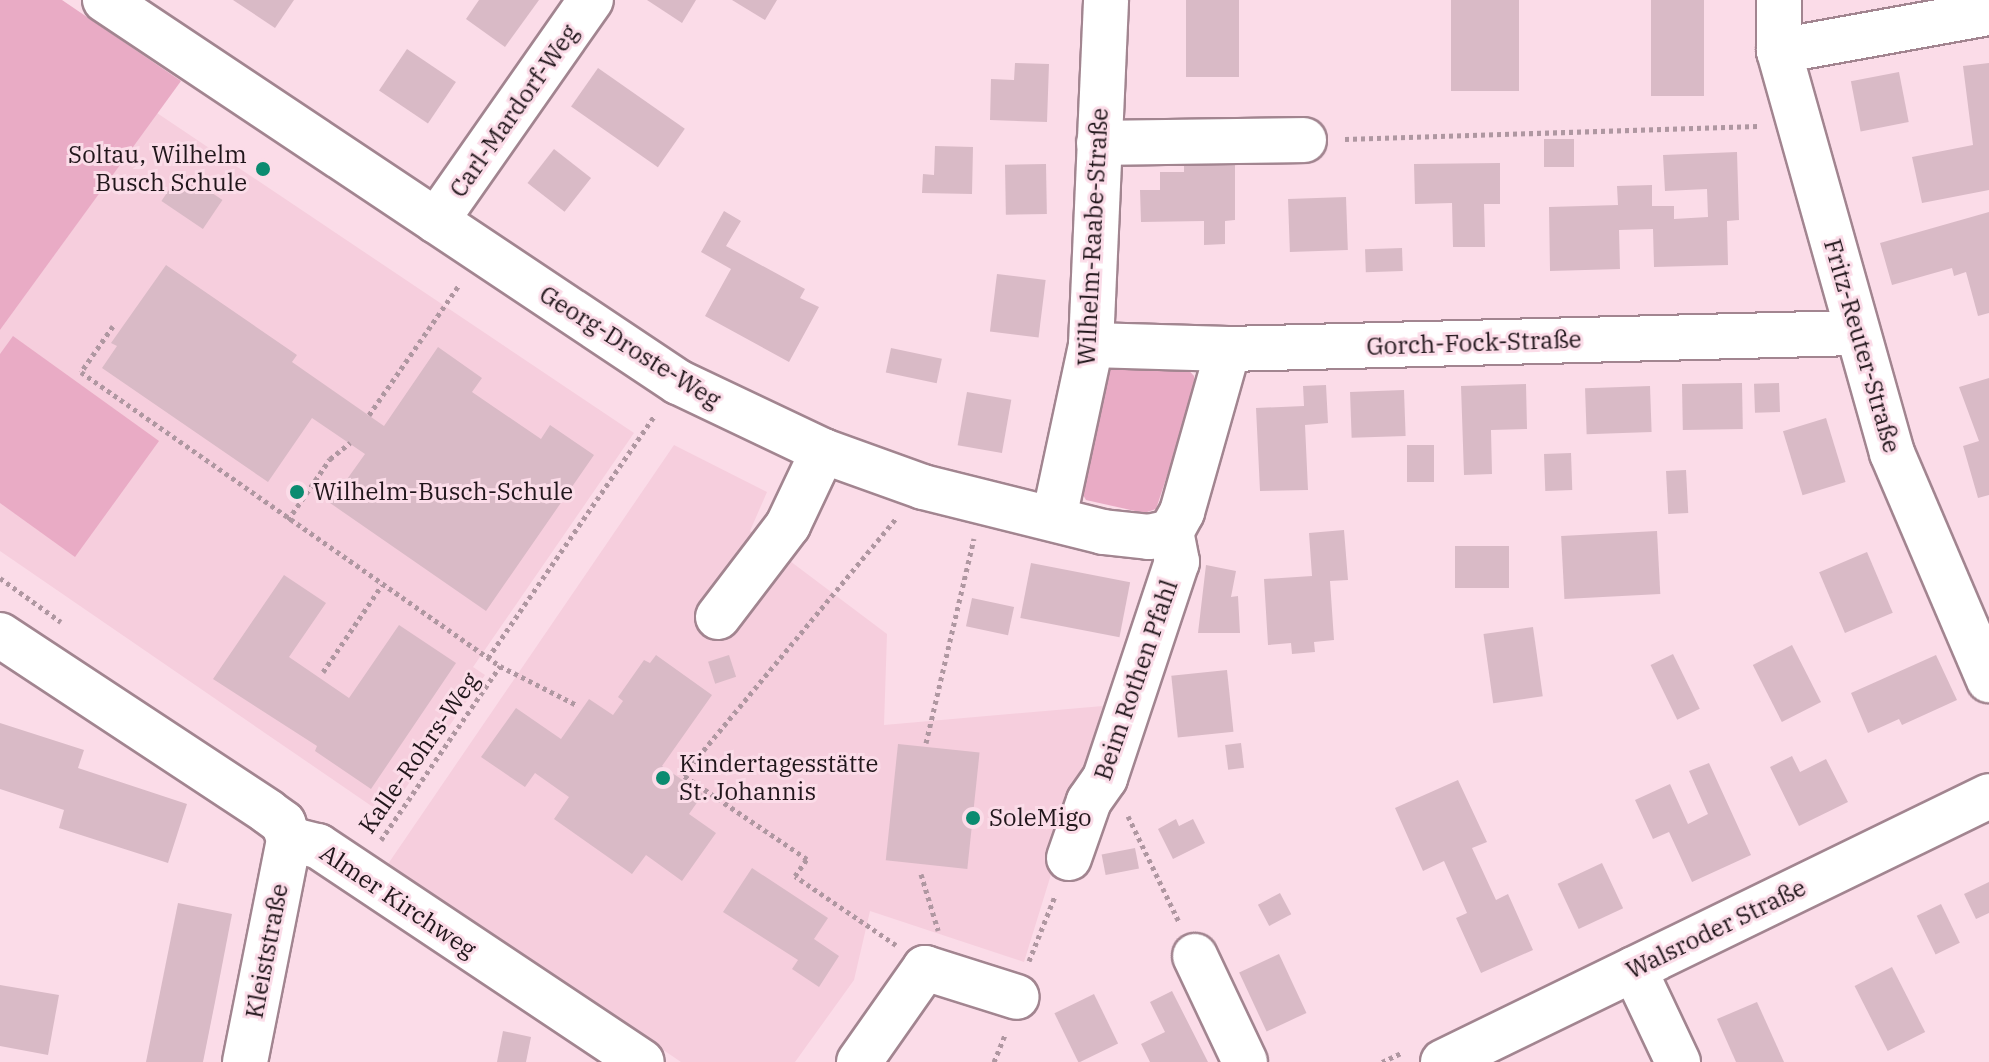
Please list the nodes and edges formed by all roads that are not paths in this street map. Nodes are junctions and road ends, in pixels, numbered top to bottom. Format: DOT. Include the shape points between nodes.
graph roads {
  1 [pos="105,0"];
  2 [pos="591,0"];
  3 [pos="1106,0"];
  4 [pos="1779,0"];
  5 [pos="1989,13"];
  6 [pos="1779,51"];
  7 [pos="1304,140"];
  8 [pos="1099,143"];
  9 [pos="436,221"];
  10 [pos="1856,333"];
  11 [pos="1091,345"];
  12 [pos="1228,349"];
  13 [pos="823,451"];
  14 [pos="1054,518"];
  15 [pos="1171,532"];
  16 [pos="718,617"];
  17 [pos="0,635"];
  18 [pos="1989,680"];
  19 [pos="1989,796"];
  20 [pos="289,839"];
  21 [pos="1069,858"];
  22 [pos="1195,956"];
  23 [pos="1634,969"];
  24 [pos="1023,978"];
  25 [pos="245,1062"];
  26 [pos="642,1062"];
  27 [pos="859,1062"];
  28 [pos="1245,1062"];
  29 [pos="1443,1062"];
  30 [pos="1678,1062"];
  1 -- 9 [label="street, Georg-Droste-Weg"];
  2 -- 9 [label="street, Carl-Mardorf-Weg"];
  3 -- 8 [label="street, Wilhelm-Raabe-Straße"];
  4 -- 6 [label="street, Fritz-Reuter-Straße"];
  5 -- 6 [label="street"];
  6 -- 10 [label="street, Fritz-Reuter-Straße"];
  7 -- 8 [label="street"];
  8 -- 11 [label="street, Wilhelm-Raabe-Straße"];
  9 -- 13 [label="street, Georg-Droste-Weg" via="678,382"];
  10 -- 12 [label="street, Gorch-Fock-Straße"];
  10 -- 18 [label="street, Fritz-Reuter-Straße" via="1892,453"];
  11 -- 12 [label="street, Gorch-Fock-Straße"];
  11 -- 14 [label="street, Wilhelm-Raabe-Straße"];
  12 -- 15 [label="street" via="1182,512"];
  13 -- 14 [label="street, Georg-Droste-Weg" via="923,487"];
  13 -- 16 [label="street" via="788,525"];
  14 -- 15 [label="street, Georg-Droste-Weg" via="1134,536"];
  15 -- 21 [label="street, Beim Rothen Pfahl" via="1177,562 1105,778 1089,801"];
  17 -- 20 [label="street, Almer Kirchweg" via="268,812 283,823"];
  19 -- 23 [label="street, Walsroder Straße"];
  20 -- 25 [label="street, Kleiststraße"];
  20 -- 26 [label="street, Almer Kirchweg" via="318,846"];
  22 -- 28 [label="street"];
  23 -- 29 [label="street, Walsroder Straße"];
  23 -- 30 [label="street"];
  24 -- 27 [label="street" via="925,968"];
}
